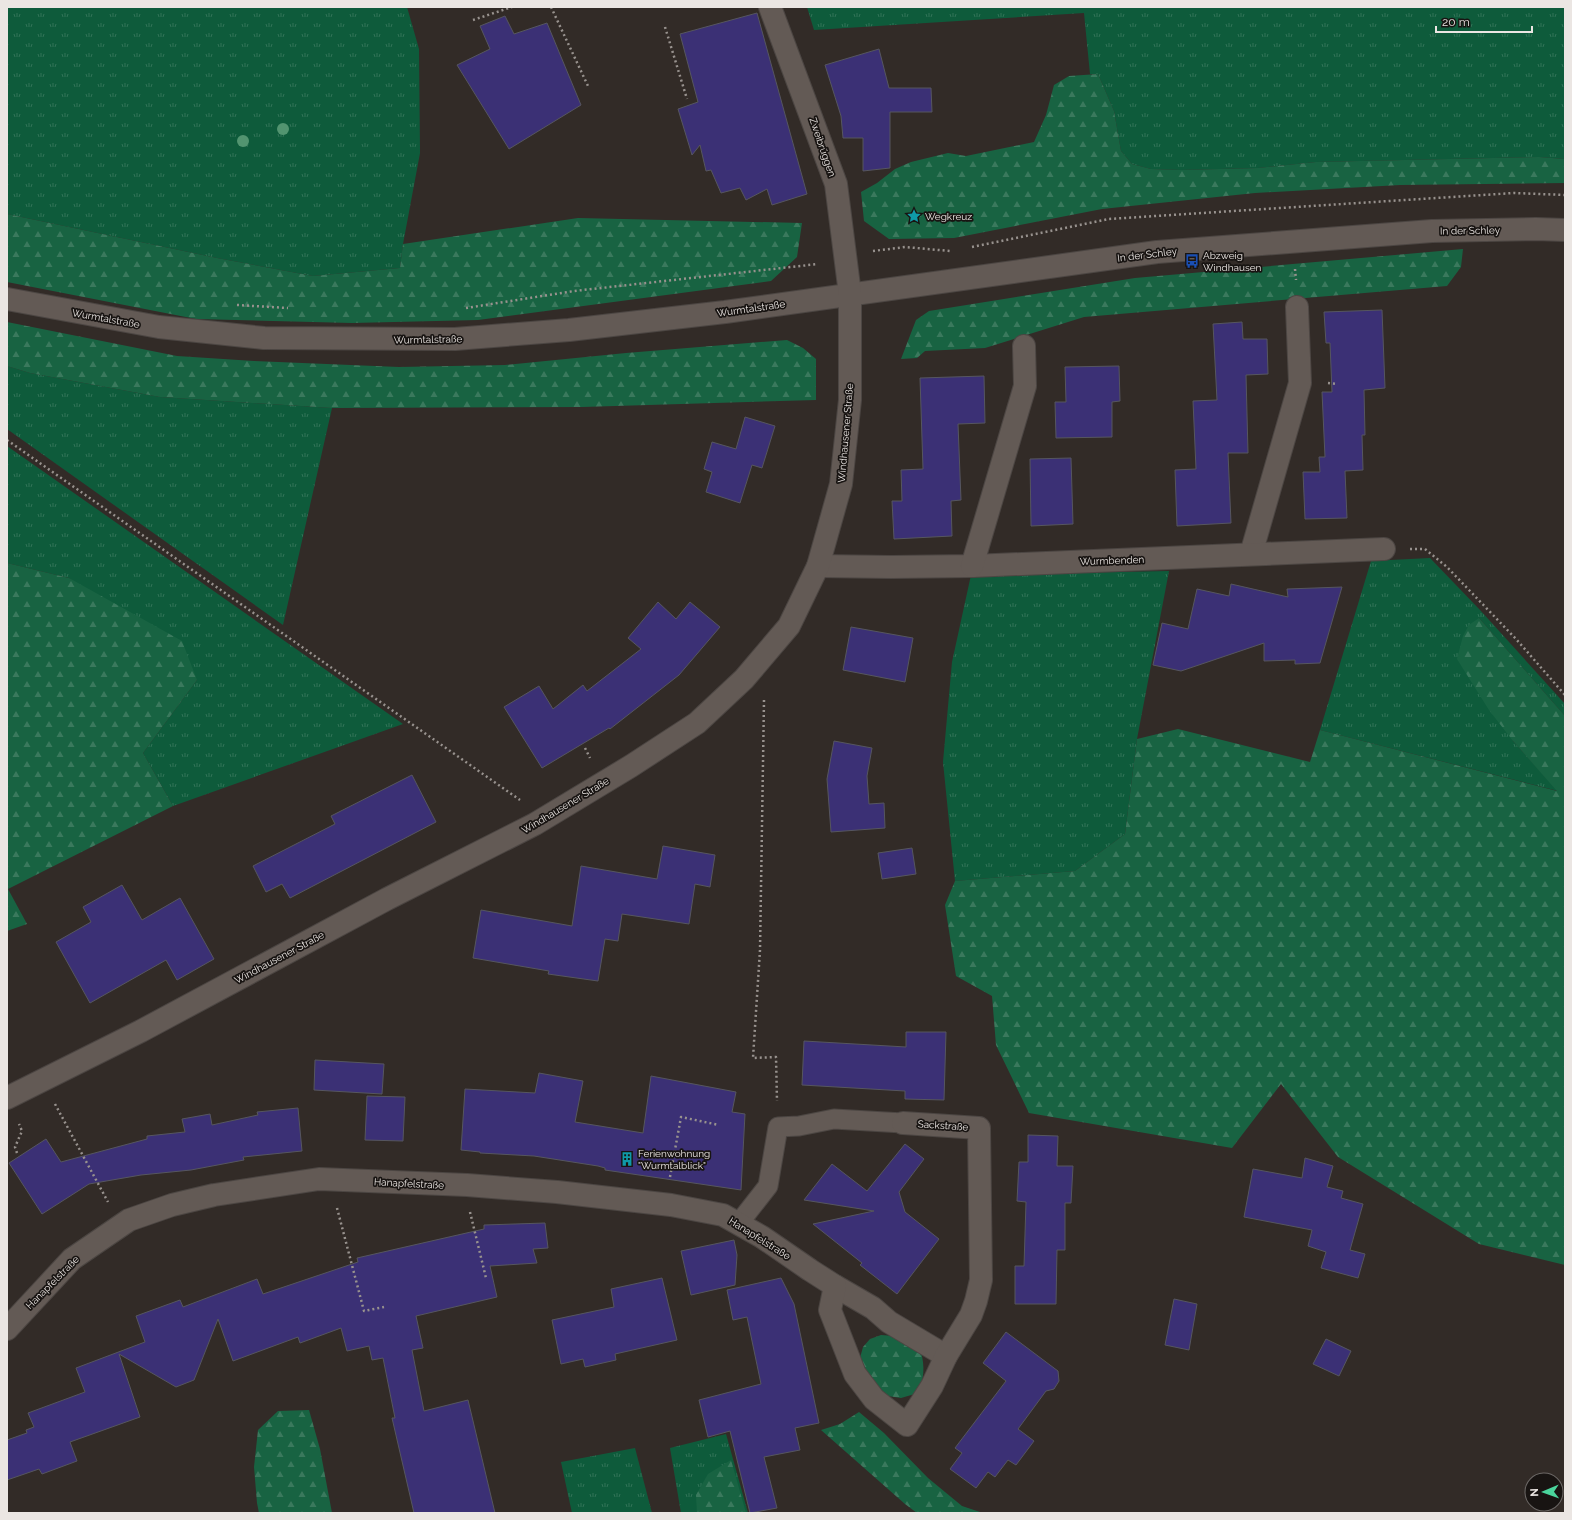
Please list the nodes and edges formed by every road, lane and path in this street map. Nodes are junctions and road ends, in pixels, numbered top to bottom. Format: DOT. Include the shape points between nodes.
graph roads {
  1 [pos="512,7"];
  2 [pos="551,7"];
  3 [pos="770,7"];
  4 [pos="473,20"];
  5 [pos="665,27"];
  6 [pos="588,86"];
  7 [pos="686,98"];
  8 [pos="1565,195"];
  9 [pos="1565,230"];
  10 [pos="1294,242"];
  11 [pos="969,248"];
  12 [pos="954,251"];
  13 [pos="845,261"];
  14 [pos="850,294"];
  15 [pos="7,299"];
  16 [pos="236,305"];
  17 [pos="1297,307"];
  18 [pos="289,308"];
  19 [pos="460,309"];
  20 [pos="1024,346"];
  21 [pos="7,440"];
  22 [pos="1384,548"];
  23 [pos="1251,554"];
  24 [pos="818,566"];
  25 [pos="972,566"];
  26 [pos="744,680"];
  27 [pos="1565,695"];
  28 [pos="535,824"];
  29 [pos="776,1089"];
  30 [pos="7,1098"];
  31 [pos="903,1122"];
  32 [pos="67,1124"];
  33 [pos="719,1124"];
  34 [pos="337,1180"];
  35 [pos="467,1185"];
  36 [pos="665,1205"];
  37 [pos="739,1223"];
  38 [pos="120,1225"];
  39 [pos="486,1278"];
  40 [pos="835,1286"];
  41 [pos="384,1307"];
  42 [pos="7,1329"];
  43 [pos="946,1356"];
  1 -- 4 [label="path"];
  2 -- 6 [label="path"];
  3 -- 13 [label="street, Zweibrüggen" via="836,184"];
  5 -- 7 [label="path"];
  8 -- 11 [label="path" via="1514,193 1108,219"];
  9 -- 10 [label="street, In der Schley" via="1432,231"];
  10 -- 14 [label="street, In der Schley" via="1157,252"];
  10 -- 17 [label="path"];
  12 -- 13 [label="path" via="905,247 870,252"];
  13 -- 14 [label="street, Zweibrüggen"];
  13 -- 19 [label="path" via="574,292"];
  14 -- 15 [label="street, Wurmtalstraße" via="702,315 570,330 455,339 264,338 159,327"];
  14 -- 24 [label="street, Windhausener Straße" via="850,400 841,484"];
  16 -- 18 [label="path"];
  17 -- 23 [label="street" via="1300,383"];
  20 -- 25 [label="street" via="1025,386"];
  21 -- 28 [label="path" via="525,803"];
  22 -- 23 [label="street, Wurmbenden"];
  22 -- 27 [label="path" via="1425,549 1447,567"];
  23 -- 25 [label="street, Wurmbenden"];
  24 -- 25 [label="street, Wurmbenden"];
  24 -- 26 [label="street, Windhausener Straße" via="789,626"];
  26 -- 28 [label="street, Windhausener Straße" via="696,722 631,766"];
  26 -- 29 [label="path" via="764,694 760,950 753,1058 776,1057"];
  28 -- 30 [label="street, Windhausener Straße"];
  31 -- 37 [label="lane, Sackstraße" via="834,1119 778,1127 768,1186"];
  31 -- 43 [label="street, Sackstraße" via="979,1128 981,1280 971,1315"];
  32 -- 38 [label="path"];
  33 -- 36 [label="path" via="681,1117"];
  34 -- 35 [label="street, Hanapfelstraße"];
  34 -- 38 [label="street, Hanapfelstraße" via="319,1179 214,1195 172,1205"];
  34 -- 41 [label="path" via="336,1204 364,1311"];
  35 -- 36 [label="street, Hanapfelstraße" via="557,1192"];
  35 -- 39 [label="path" via="467,1203"];
  36 -- 37 [label="street, Hanapfelstraße" via="723,1215"];
  37 -- 40 [label="street, Hanapfelstraße"];
  38 -- 42 [label="street, Hanapfelstraße" via="72,1259"];
  40 -- 43 [label="street, Hanapfelstraße"];
  40 -- 43 [label="street" via="830,1310 855,1374 874,1399 907,1425 932,1386"];
}
